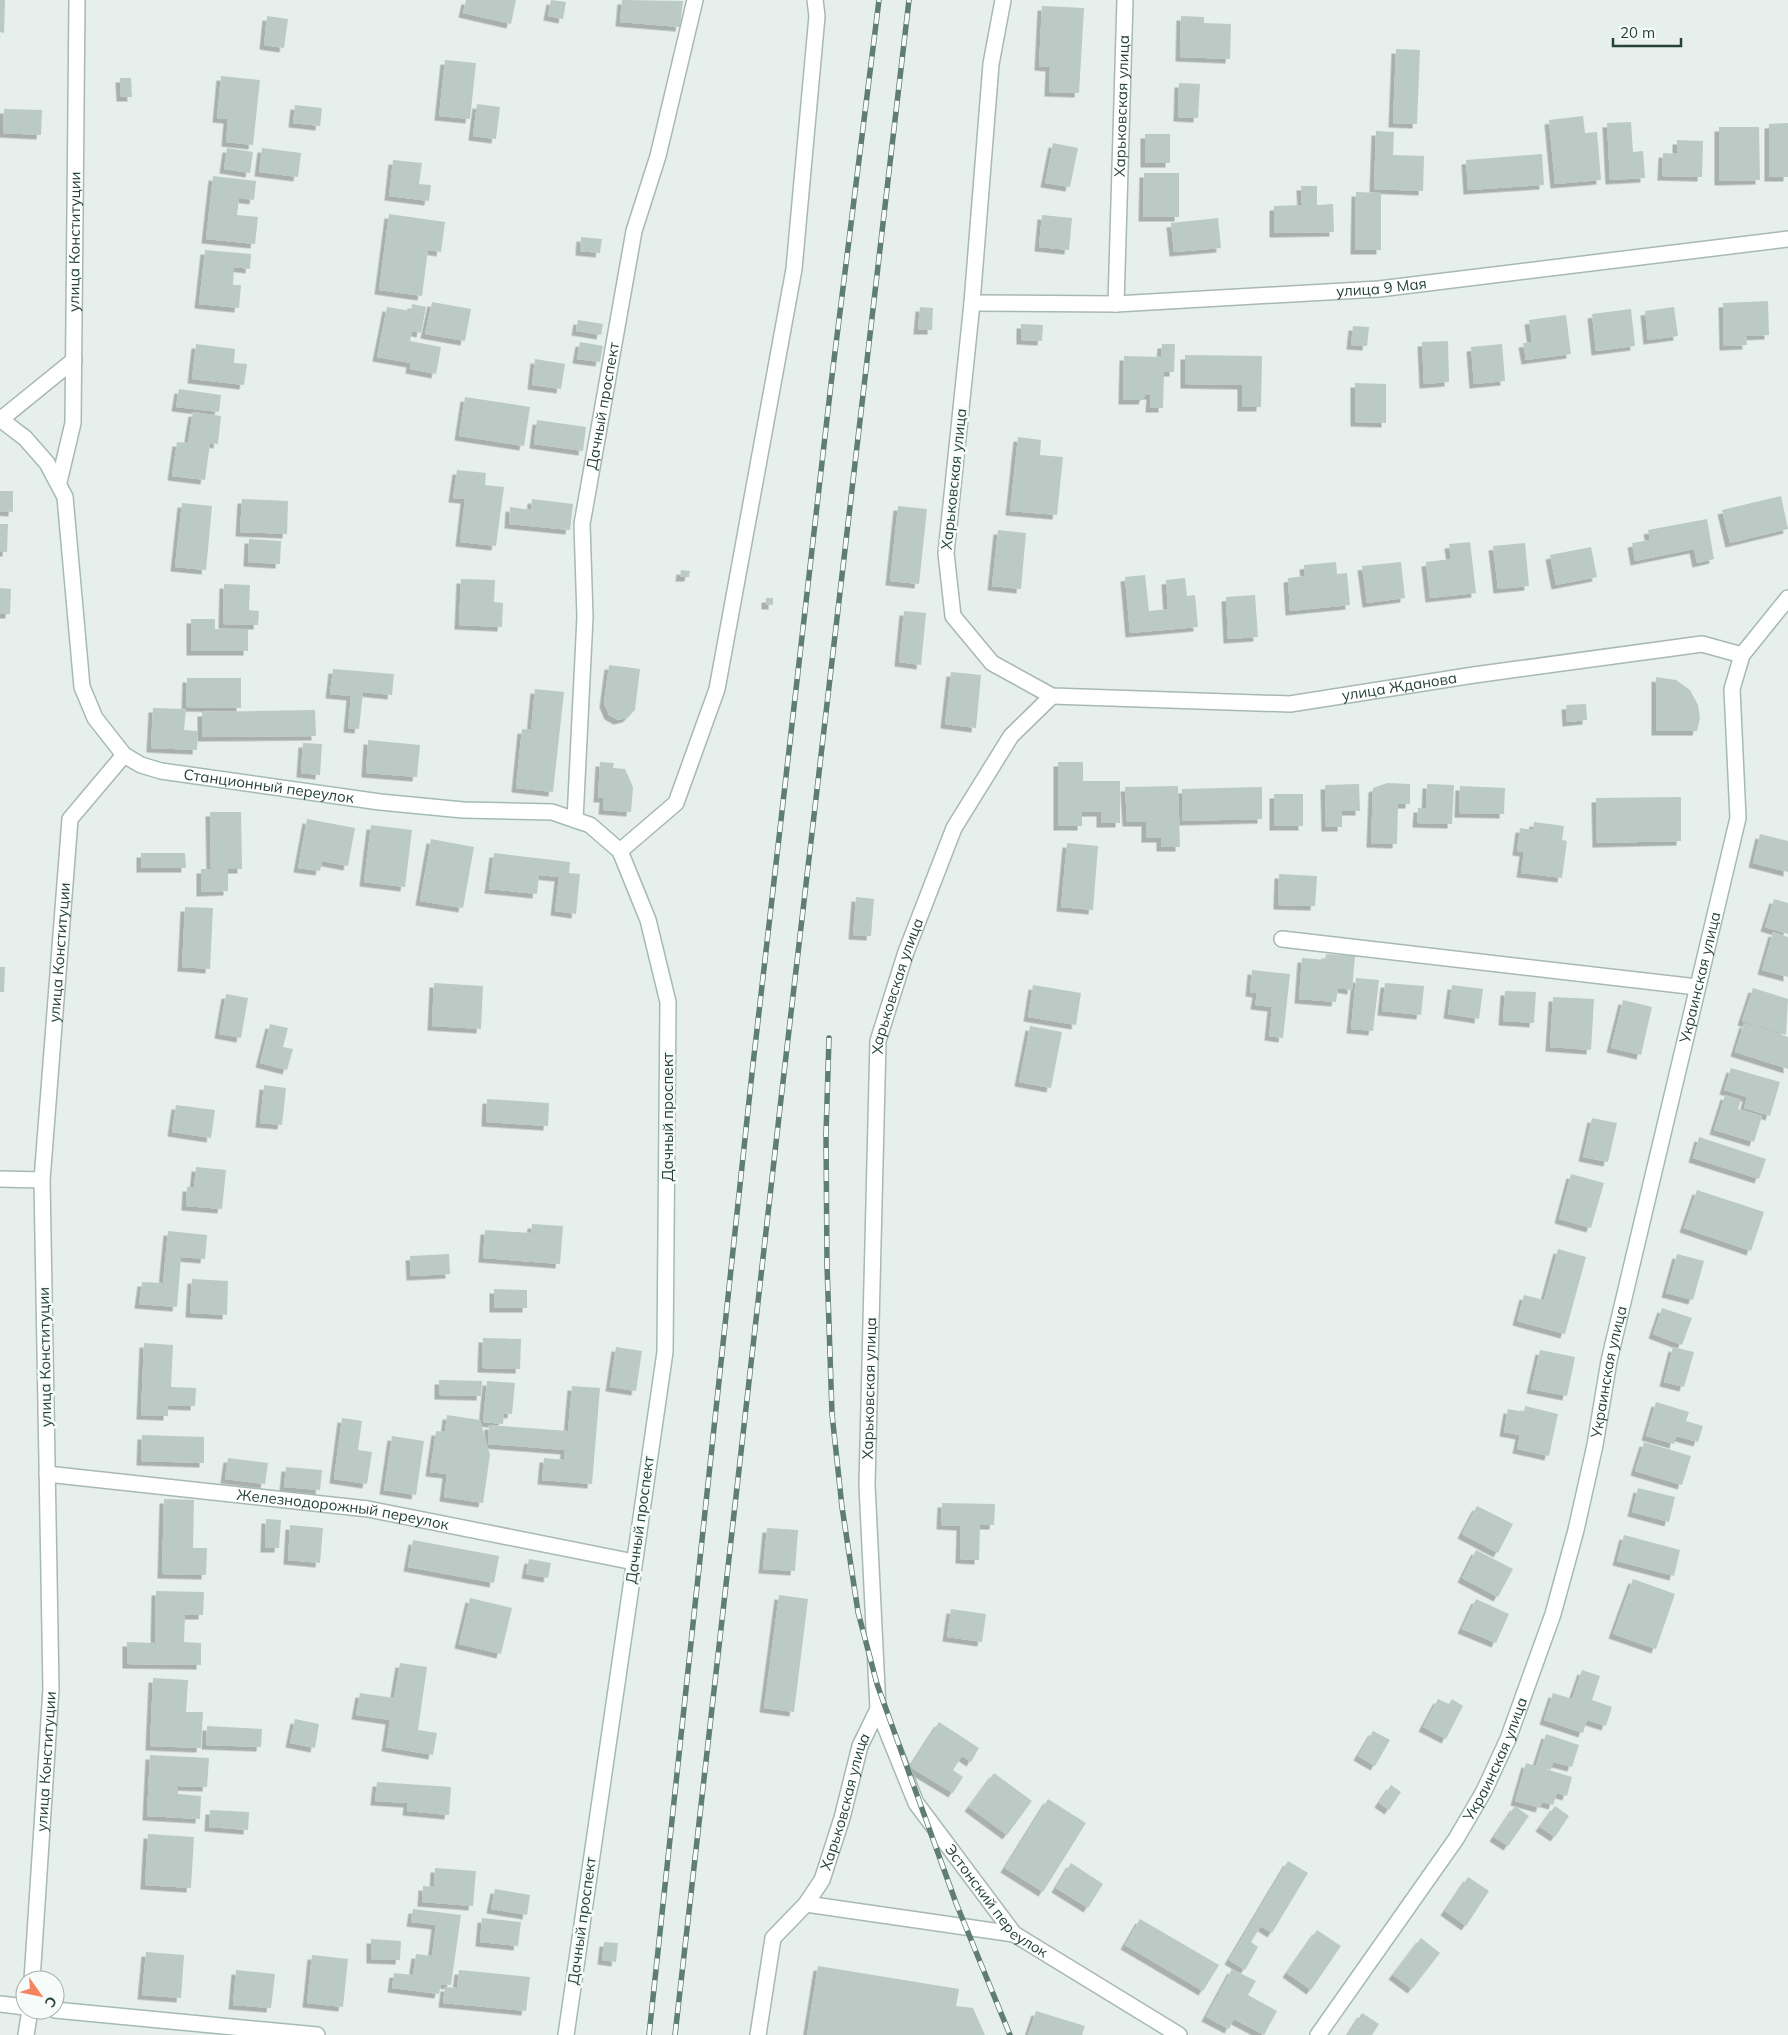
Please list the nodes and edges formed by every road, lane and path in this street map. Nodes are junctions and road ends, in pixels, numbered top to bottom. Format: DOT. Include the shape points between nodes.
graph roads {
  1 [pos="77,0"];
  2 [pos="695,0"];
  3 [pos="815,0"];
  4 [pos="1003,0"];
  5 [pos="1126,0"];
  6 [pos="1788,239"];
  7 [pos="972,304"];
  8 [pos="1116,304"];
  9 [pos="74,360"];
  10 [pos="0,419"];
  11 [pos="59,482"];
  12 [pos="1788,598"];
  13 [pos="1742,655"];
  14 [pos="1052,696"];
  15 [pos="124,754"];
  16 [pos="575,820"];
  17 [pos="620,851"];
  18 [pos="1282,939"];
  19 [pos="1697,987"];
  20 [pos="668,1002"];
  21 [pos="0,1179"];
  22 [pos="42,1180"];
  23 [pos="47,1474"];
  24 [pos="634,1562"];
  25 [pos="878,1709"];
  26 [pos="806,1904"];
  27 [pos="1014,1934"];
  28 [pos="33,1970"];
  29 [pos="0,2004"];
  30 [pos="15,2006"];
  31 [pos="65,2011"];
  32 [pos="28,2020"];
  33 [pos="26,2035"];
  34 [pos="317,2035"];
  35 [pos="566,2035"];
  36 [pos="758,2035"];
  37 [pos="1179,2035"];
  38 [pos="1318,2035"];
  1 -- 9 [label="street, улица Конституции"];
  2 -- 16 [label="street, Дачный проспект" via="658,156 634,231 582,524 585,616"];
  3 -- 17 [label="street" via="817,16 794,269 717,689 676,803"];
  4 -- 7 [label="street, Харьковская улица" via="991,64"];
  5 -- 8 [label="street, Харьковская улица"];
  6 -- 8 [label="street, улица 9 Мая" via="1379,289"];
  7 -- 8 [label="street, улица 9 Мая"];
  7 -- 14 [label="street, Харьковская улица" via="946,553 953,616 992,663"];
  9 -- 10 [label="street"];
  9 -- 11 [label="street, улица Конституции" via="73,424"];
  10 -- 11 [label="street, Станционный переулок" via="25,438"];
  11 -- 15 [label="street, Станционный переулок" via="65,498 82,687 95,718"];
  12 -- 13 [label="street"];
  13 -- 14 [label="street, улица Жданова" via="1702,644 1290,704"];
  13 -- 19 [label="street, Украинская улица" via="1731,705 1738,818"];
  14 -- 25 [label="street, Харьковская улица" via="1011,736 954,828 906,952 878,1041 867,1485"];
  15 -- 16 [label="street, Станционный переулок" via="161,771 290,790 463,810 552,812"];
  15 -- 22 [label="street, улица Конституции" via="70,819"];
  16 -- 17 [label="street, Станционный переулок" via="590,825"];
  17 -- 20 [label="street, Станционный переулок" via="648,920"];
  18 -- 19 [label="street"];
  19 -- 38 [label="street, Украинская улица" via="1609,1361 1595,1446 1576,1530 1553,1614 1508,1739 1484,1791 1456,1838"];
  20 -- 24 [label="street, Дачный проспект" via="665,1352"];
  21 -- 22 [label="street"];
  22 -- 23 [label="street, улица Конституции"];
  23 -- 24 [label="street, Железнодорожный переулок" via="368,1510"];
  23 -- 28 [label="street, улица Конституции" via="51,1689"];
  24 -- 35 [label="street, Дачный проспект"];
  25 -- 26 [label="street, Харьковская улица" via="860,1746 822,1880"];
  25 -- 27 [label="street, Эстонский переулок" via="916,1802"];
  26 -- 27 [label="street"];
  26 -- 36 [label="street, Харьковская улица" via="773,1938"];
  27 -- 37 [label="street, Эстонский переулок"];
  29 -- 30 [label="street"];
  31 -- 34 [label="street"];
  32 -- 33 [label="street"];
}
